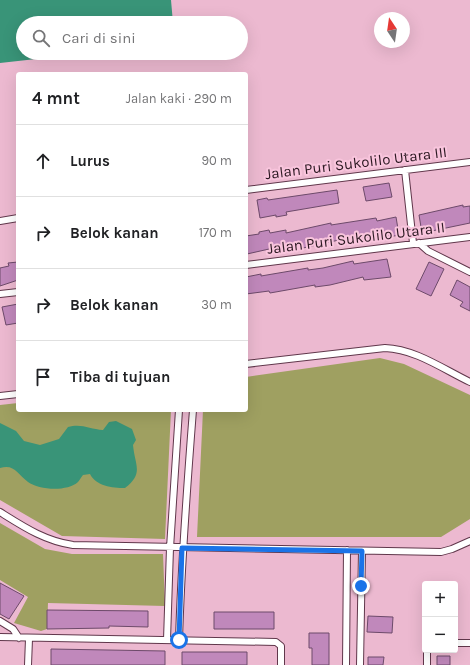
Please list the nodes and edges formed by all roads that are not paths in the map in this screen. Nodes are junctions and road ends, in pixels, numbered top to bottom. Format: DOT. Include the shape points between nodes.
graph roads {
  1 [pos="470,162"];
  2 [pos="405,170"];
  3 [pos="248,190"];
  4 [pos="16,218"];
  5 [pos="0,221"];
  6 [pos="470,237"];
  7 [pos="416,243"];
  8 [pos="248,265"];
  9 [pos="470,272"];
  10 [pos="16,292"];
  11 [pos="0,294"];
  12 [pos="248,364"];
  13 [pos="470,382"];
  14 [pos="16,394"];
  15 [pos="0,396"];
  16 [pos="179,412"];
  17 [pos="193,412"];
  18 [pos="177,450"];
  19 [pos="191,452"];
  20 [pos="0,512"];
  21 [pos="470,541"];
  22 [pos="170,548"];
  23 [pos="182,548"];
  24 [pos="347,550"];
  25 [pos="362,551"];
  26 [pos="169,588"];
  27 [pos="181,589"];
  28 [pos="348,597"];
  29 [pos="360,597"];
  30 [pos="0,621"];
  31 [pos="0,637"];
  32 [pos="19,638"];
  33 [pos="29,639"];
  34 [pos="173,640"];
  35 [pos="458,643"];
  36 [pos="470,643"];
  37 [pos="427,653"];
  38 [pos="28,665"];
  39 [pos="281,665"];
  40 [pos="346,665"];
  41 [pos="360,665"];
  42 [pos="427,665"];
  1 -- 2 [label="street, Jalan Puri Sukolilo Utara III"];
  2 -- 3 [label="street, Jalan Puri Sukolilo Utara III"];
  2 -- 7 [label="street"];
  4 -- 5 [label="street"];
  6 -- 7 [label="street, Jalan Puri Sukolilo Utara II"];
  7 -- 8 [label="street, Jalan Puri Sukolilo Utara II"];
  7 -- 9 [label="street"];
  10 -- 11 [label="street"];
  12 -- 13 [label="street" via="395,348 412,353"];
  14 -- 15 [label="street"];
  16 -- 18 [label="street"];
  17 -- 19 [label="street"];
  18 -- 19 [label="street"];
  18 -- 22 [label="street"];
  19 -- 23 [label="street"];
  20 -- 22 [label="street" via="41,536 61,543"];
  21 -- 25 [label="street" via="441,552"];
  22 -- 23 [label="street"];
  22 -- 26 [label="street"];
  23 -- 24 [label="street"];
  23 -- 27 [label="street"];
  24 -- 25 [label="street"];
  24 -- 28 [label="street"];
  25 -- 29 [label="street"];
  26 -- 27 [label="street"];
  26 -- 34 [label="street"];
  27 -- 34 [label="street"];
  28 -- 29 [label="street"];
  28 -- 40 [label="street"];
  29 -- 41 [label="street"];
  30 -- 32 [label="street" via="13,629"];
  31 -- 32 [label="street"];
  32 -- 33 [label="street"];
  33 -- 34 [label="street"];
  33 -- 38 [label="street"];
  34 -- 39 [label="street" via="278,643 281,646"];
  35 -- 36 [label="street"];
  37 -- 42 [label="street"];
}
